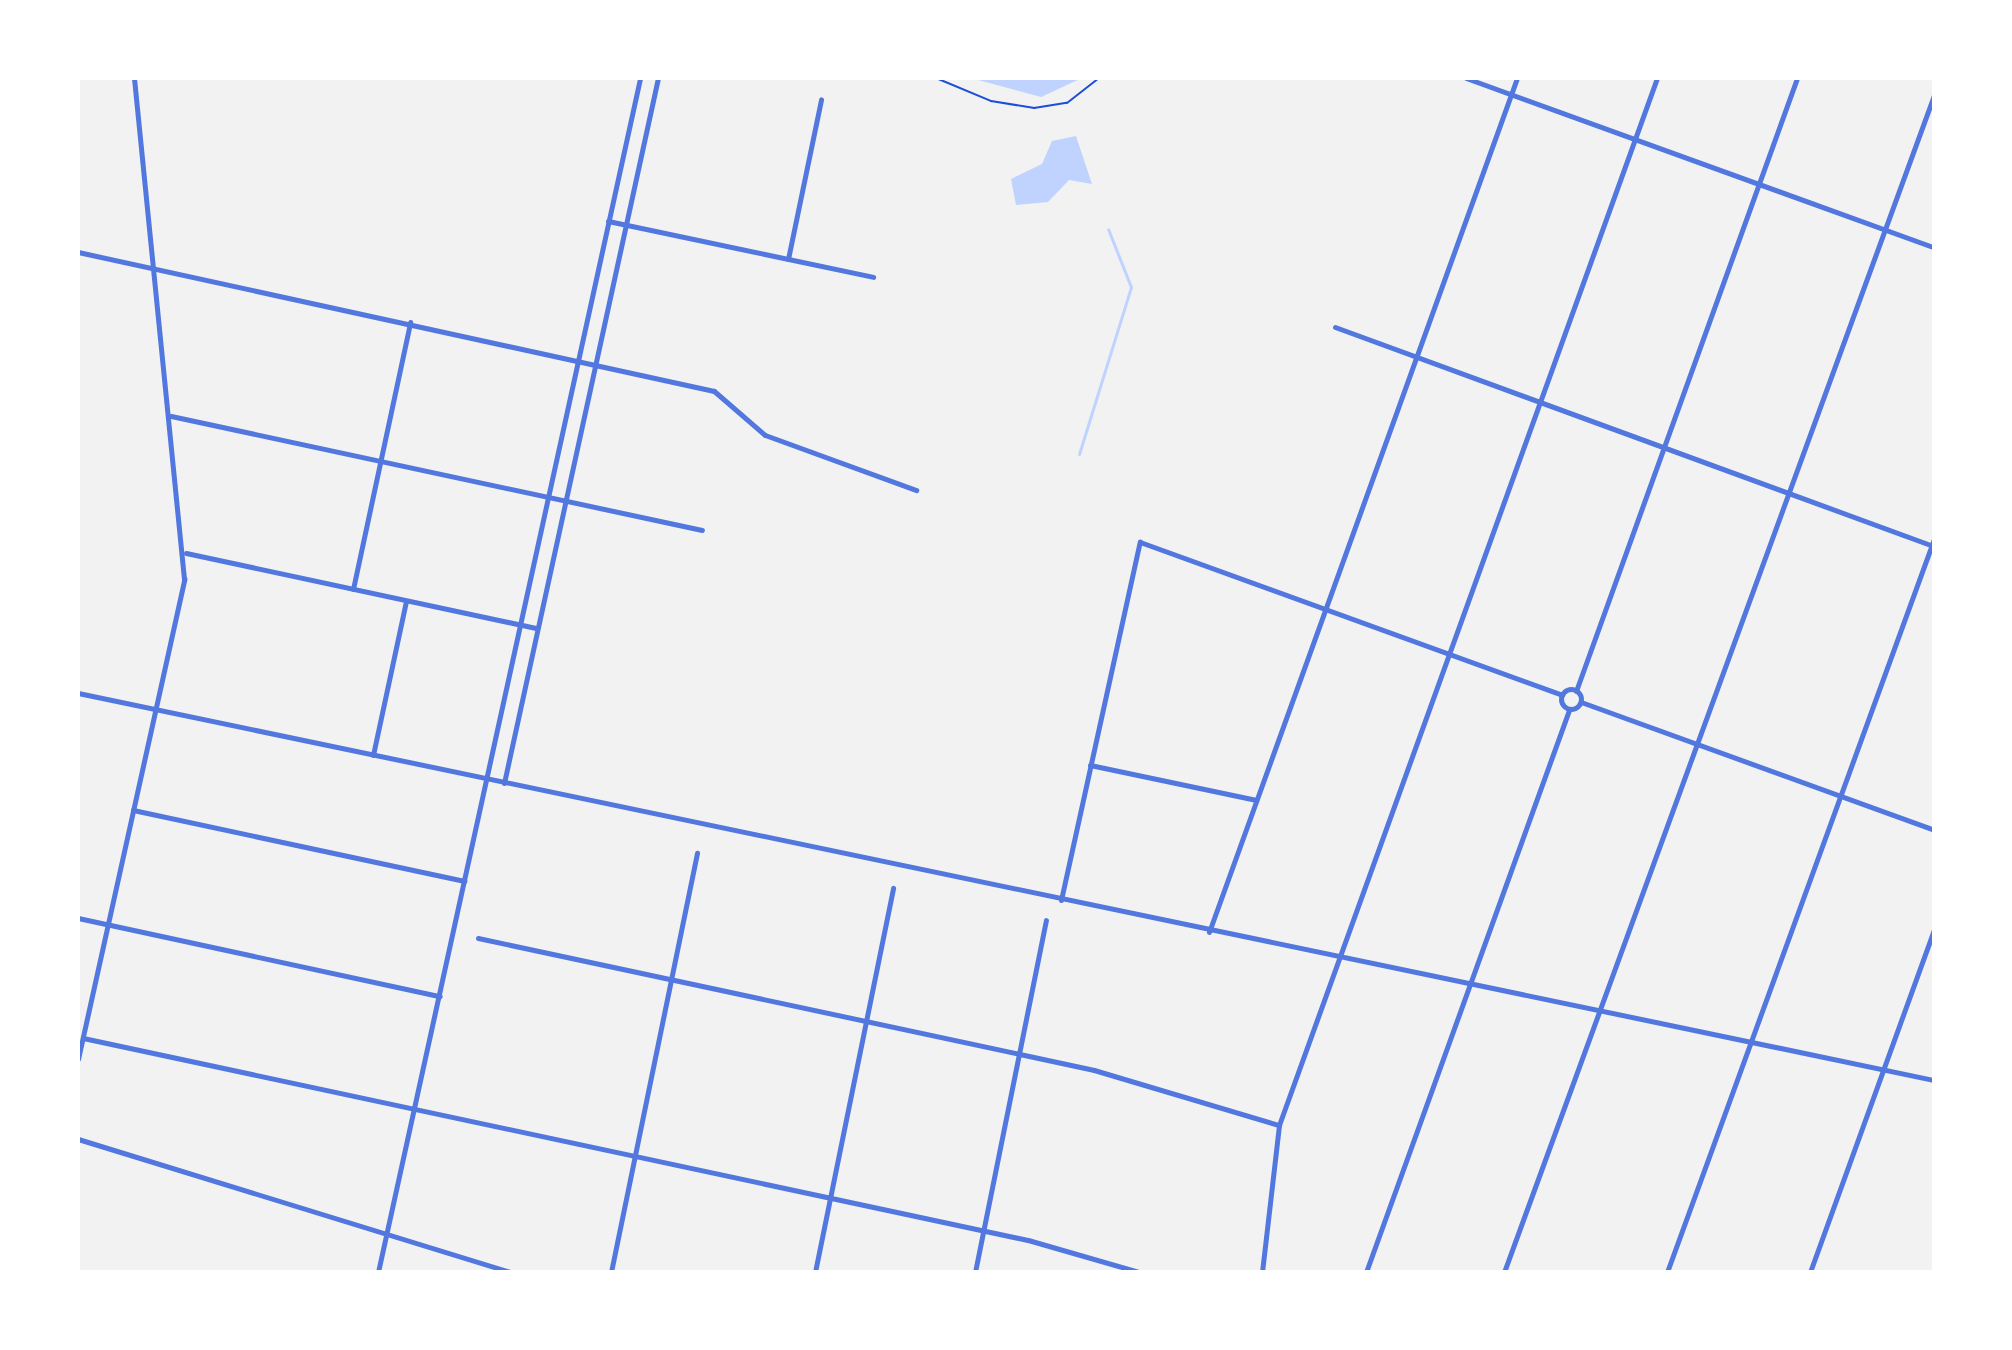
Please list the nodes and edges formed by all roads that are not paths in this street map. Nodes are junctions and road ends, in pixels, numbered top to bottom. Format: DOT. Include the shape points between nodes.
graph roads {
  1 [pos="134,78"];
  2 [pos="640,78"];
  3 [pos="658,78"];
  4 [pos="1466,78"];
  5 [pos="1517,78"];
  6 [pos="1657,78"];
  7 [pos="1797,78"];
  8 [pos="1511,94"];
  9 [pos="1934,95"];
  10 [pos="821,99"];
  11 [pos="1635,138"];
  12 [pos="1759,182"];
  13 [pos="608,221"];
  14 [pos="625,224"];
  15 [pos="1884,229"];
  16 [pos="1934,247"];
  17 [pos="78,252"];
  18 [pos="788,259"];
  19 [pos="159,269"];
  20 [pos="873,277"];
  21 [pos="410,322"];
  22 [pos="1335,327"];
  23 [pos="1416,357"];
  24 [pos="577,359"];
  25 [pos="594,362"];
  26 [pos="1538,402"];
  27 [pos="171,416"];
  28 [pos="1664,447"];
  29 [pos="380,462"];
  30 [pos="916,490"];
  31 [pos="1788,492"];
  32 [pos="546,497"];
  33 [pos="564,501"];
  34 [pos="702,530"];
  35 [pos="1933,543"];
  36 [pos="185,553"];
  37 [pos="353,589"];
  38 [pos="406,601"];
  39 [pos="1326,609"];
  40 [pos="520,625"];
  41 [pos="537,628"];
  42 [pos="1447,652"];
  43 [pos="1576,691"];
  44 [pos="78,693"];
  45 [pos="1562,695"];
  46 [pos="1581,702"];
  47 [pos="155,710"];
  48 [pos="1569,710"];
  49 [pos="1697,744"];
  50 [pos="373,755"];
  51 [pos="1090,765"];
  52 [pos="485,779"];
  53 [pos="504,783"];
  54 [pos="1842,796"];
  55 [pos="1256,800"];
  56 [pos="133,810"];
  57 [pos="1934,830"];
  58 [pos="697,853"];
  59 [pos="464,881"];
  60 [pos="893,888"];
  61 [pos="1061,900"];
  62 [pos="78,918"];
  63 [pos="1046,920"];
  64 [pos="108,924"];
  65 [pos="1934,929"];
  66 [pos="1209,932"];
  67 [pos="478,938"];
  68 [pos="1338,958"];
  69 [pos="671,980"];
  70 [pos="1468,985"];
  71 [pos="440,996"];
  72 [pos="1597,1011"];
  73 [pos="866,1021"];
  74 [pos="83,1038"];
  75 [pos="1751,1041"];
  76 [pos="1021,1054"];
  77 [pos="78,1059"];
  78 [pos="1883,1069"];
  79 [pos="1934,1080"];
  80 [pos="417,1107"];
  81 [pos="1279,1125"];
  82 [pos="78,1139"];
  83 [pos="635,1155"];
  84 [pos="831,1199"];
  85 [pos="984,1231"];
  86 [pos="386,1233"];
  87 [pos="378,1272"];
  88 [pos="509,1272"];
  89 [pos="611,1272"];
  90 [pos="815,1272"];
  91 [pos="975,1272"];
  92 [pos="1139,1272"];
  93 [pos="1262,1272"];
  94 [pos="1366,1272"];
  95 [pos="1504,1272"];
  96 [pos="1667,1272"];
  97 [pos="1810,1272"];
  1 -- 19 [label="street"];
  2 -- 13 [label="street"];
  3 -- 14 [label="street"];
  4 -- 8 [label="street"];
  5 -- 8 [label="street"];
  6 -- 11 [label="street"];
  7 -- 12 [label="street"];
  8 -- 11 [label="street"];
  8 -- 23 [label="street"];
  9 -- 15 [label="street"];
  10 -- 18 [label="street"];
  11 -- 12 [label="street"];
  11 -- 26 [label="street"];
  12 -- 15 [label="street"];
  12 -- 28 [label="street"];
  13 -- 14 [label="street"];
  13 -- 24 [label="street"];
  14 -- 18 [label="street"];
  14 -- 25 [label="street"];
  15 -- 16 [label="street"];
  15 -- 31 [label="street"];
  17 -- 19 [label="street"];
  18 -- 20 [label="street"];
  19 -- 21 [label="street"];
  19 -- 27 [label="street"];
  21 -- 24 [label="street"];
  21 -- 29 [label="street"];
  22 -- 23 [label="street"];
  23 -- 26 [label="street"];
  23 -- 39 [label="street"];
  24 -- 25 [label="street"];
  24 -- 32 [label="street"];
  25 -- 30 [label="street" via="727,396 765,435"];
  25 -- 33 [label="street"];
  26 -- 28 [label="street"];
  26 -- 42 [label="street"];
  27 -- 29 [label="street"];
  27 -- 36 [label="street"];
  28 -- 31 [label="street"];
  28 -- 43 [label="street"];
  29 -- 32 [label="street"];
  29 -- 37 [label="street"];
  31 -- 35 [label="street"];
  31 -- 49 [label="street"];
  32 -- 33 [label="street"];
  32 -- 40 [label="street"];
  33 -- 34 [label="street"];
  33 -- 41 [label="street"];
  35 -- 54 [label="street"];
  36 -- 37 [label="street"];
  36 -- 47 [label="street"];
  37 -- 38 [label="street"];
  38 -- 40 [label="street"];
  38 -- 50 [label="street"];
  39 -- 42 [label="street"];
  39 -- 51 [label="street" via="1140,542"];
  39 -- 55 [label="street"];
  40 -- 41 [label="street"];
  40 -- 52 [label="street"];
  41 -- 53 [label="street"];
  42 -- 45 [label="street"];
  42 -- 68 [label="street"];
  43 -- 45 [label="street"];
  43 -- 46 [label="street"];
  44 -- 47 [label="street"];
  45 -- 48 [label="street"];
  46 -- 48 [label="street"];
  46 -- 49 [label="street"];
  47 -- 50 [label="street"];
  47 -- 56 [label="street"];
  48 -- 70 [label="street"];
  49 -- 54 [label="street"];
  49 -- 72 [label="street"];
  50 -- 52 [label="street"];
  51 -- 55 [label="street"];
  51 -- 61 [label="street"];
  52 -- 53 [label="street"];
  52 -- 59 [label="street"];
  53 -- 61 [label="street"];
  54 -- 57 [label="street"];
  54 -- 75 [label="street"];
  55 -- 66 [label="street"];
  56 -- 59 [label="street"];
  56 -- 64 [label="street"];
  58 -- 69 [label="street"];
  59 -- 71 [label="street"];
  60 -- 73 [label="street"];
  61 -- 66 [label="street"];
  62 -- 64 [label="street"];
  63 -- 76 [label="street"];
  64 -- 71 [label="street"];
  64 -- 74 [label="street"];
  65 -- 78 [label="street"];
  66 -- 68 [label="street"];
  67 -- 69 [label="street"];
  68 -- 70 [label="street"];
  68 -- 81 [label="street"];
  69 -- 73 [label="street"];
  69 -- 83 [label="street"];
  70 -- 72 [label="street"];
  70 -- 94 [label="street"];
  71 -- 80 [label="street"];
  72 -- 75 [label="street"];
  72 -- 95 [label="street"];
  73 -- 76 [label="street"];
  73 -- 84 [label="street"];
  74 -- 77 [label="street"];
  74 -- 80 [label="street"];
  75 -- 78 [label="street"];
  75 -- 96 [label="street"];
  76 -- 81 [label="street"];
  76 -- 85 [label="street"];
  78 -- 79 [label="street"];
  78 -- 97 [label="street"];
  80 -- 83 [label="street"];
  80 -- 86 [label="street"];
  81 -- 93 [label="street"];
  82 -- 86 [label="street"];
  83 -- 84 [label="street"];
  83 -- 89 [label="street"];
  84 -- 85 [label="street"];
  84 -- 90 [label="street"];
  85 -- 91 [label="street"];
  85 -- 92 [label="street"];
  86 -- 87 [label="street"];
  86 -- 88 [label="street"];
}
